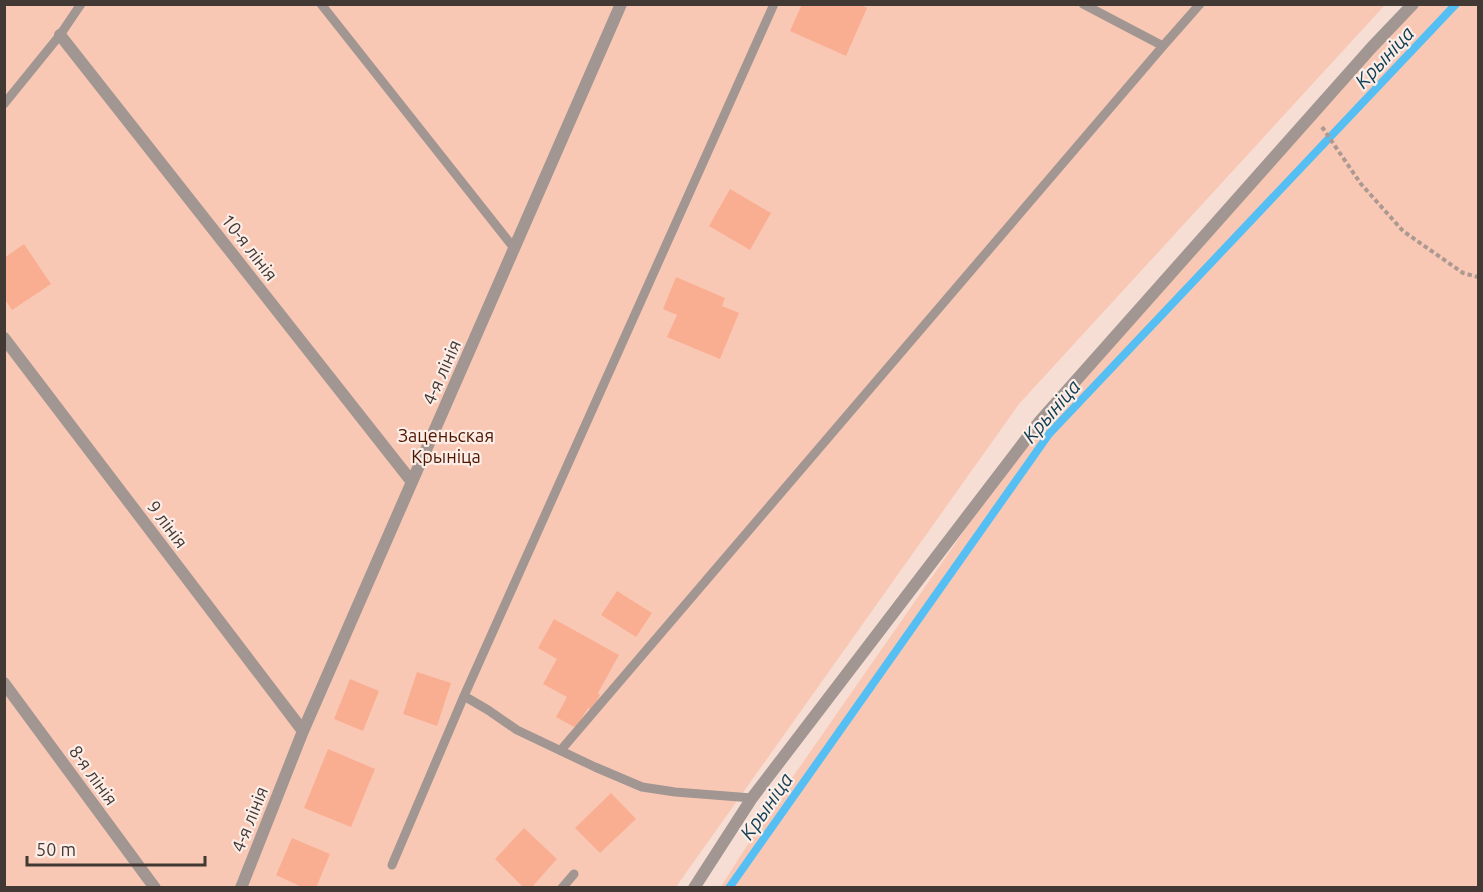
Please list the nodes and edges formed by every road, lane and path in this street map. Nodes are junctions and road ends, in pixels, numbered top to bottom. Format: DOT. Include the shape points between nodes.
graph roads {
  1 [pos="81,4"];
  2 [pos="321,4"];
  3 [pos="774,4"];
  4 [pos="1083,4"];
  5 [pos="1200,4"];
  6 [pos="1413,4"];
  7 [pos="619,5"];
  8 [pos="60,35"];
  9 [pos="1163,46"];
  10 [pos="4,104"];
  11 [pos="1313,114"];
  12 [pos="514,248"];
  13 [pos="1479,278"];
  14 [pos="4,338"];
  15 [pos="412,482"];
  16 [pos="4,684"];
  17 [pos="464,696"];
  18 [pos="303,731"];
  19 [pos="561,750"];
  20 [pos="752,798"];
  21 [pos="392,865"];
  22 [pos="574,874"];
  23 [pos="155,888"];
  24 [pos="241,888"];
  25 [pos="562,888"];
  26 [pos="694,888"];
  1 -- 8 [label="lane"];
  2 -- 12 [label="lane"];
  3 -- 17 [label="lane"];
  4 -- 9 [label="lane"];
  5 -- 9 [label="lane"];
  6 -- 11 [label="street"];
  7 -- 12 [label="street, 4-я лінія"];
  8 -- 10 [label="lane"];
  8 -- 15 [label="street, 10-я лінія"];
  9 -- 19 [label="lane"];
  11 -- 13 [label="path" via="1361,184 1403,231 1463,273"];
  11 -- 20 [label="street" via="1040,421"];
  12 -- 15 [label="street, 4-я лінія"];
  14 -- 18 [label="street, 9 лінія"];
  15 -- 18 [label="street, 4-я лінія"];
  16 -- 23 [label="street, 8-я лінія"];
  17 -- 19 [label="lane" via="517,730"];
  17 -- 21 [label="lane"];
  18 -- 24 [label="street, 4-я лінія"];
  19 -- 20 [label="lane" via="642,787"];
  20 -- 26 [label="street"];
  22 -- 25 [label="lane"];
}
